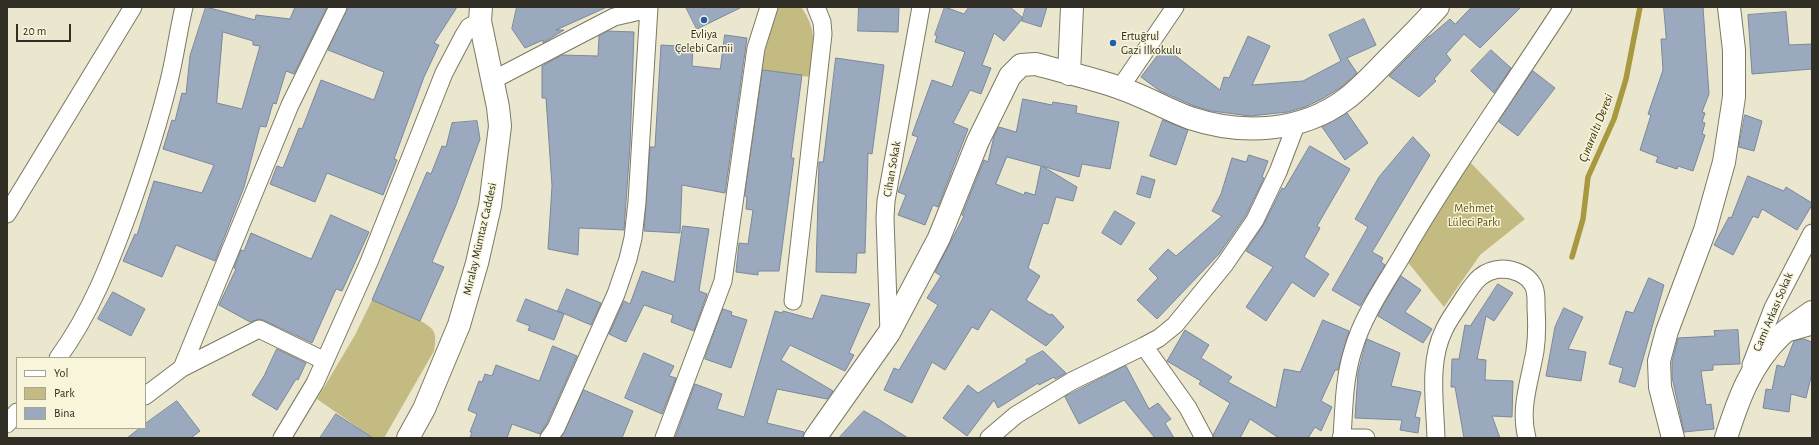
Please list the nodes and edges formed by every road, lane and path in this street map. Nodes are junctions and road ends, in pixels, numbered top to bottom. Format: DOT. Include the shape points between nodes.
graph roads {
  1 [pos="133,7"];
  2 [pos="184,7"];
  3 [pos="338,7"];
  4 [pos="769,7"];
  5 [pos="816,7"];
  6 [pos="921,7"];
  7 [pos="1072,7"];
  8 [pos="1175,7"];
  9 [pos="1438,7"];
  10 [pos="1563,7"];
  11 [pos="1729,7"];
  12 [pos="649,8"];
  13 [pos="480,14"];
  14 [pos="1069,74"];
  15 [pos="491,81"];
  16 [pos="1120,88"];
  17 [pos="1296,125"];
  18 [pos="7,214"];
  19 [pos="1812,233"];
  20 [pos="793,301"];
  21 [pos="1812,312"];
  22 [pos="1812,326"];
  23 [pos="889,333"];
  24 [pos="1781,335"];
  25 [pos="1144,346"];
  26 [pos="59,357"];
  27 [pos="325,361"];
  28 [pos="182,368"];
  29 [pos="146,395"];
  30 [pos="1740,395"];
  31 [pos="16,413"];
  32 [pos="7,424"];
  33 [pos="282,438"];
  34 [pos="408,438"];
  35 [pos="549,438"];
  36 [pos="664,438"];
  37 [pos="815,438"];
  38 [pos="989,438"];
  39 [pos="1204,438"];
  40 [pos="1341,438"];
  41 [pos="1366,438"];
  42 [pos="1436,438"];
  43 [pos="1527,438"];
  44 [pos="1672,438"];
  45 [pos="1726,438"];
  1 -- 18 [label="street"];
  2 -- 26 [label="street" via="156,133 106,276 89,311"];
  3 -- 28 [label="street" via="290,105"];
  4 -- 36 [label="street" via="756,48 723,281"];
  5 -- 20 [label="street" via="822,22 823,34"];
  6 -- 23 [label="street, Cihan Sokak" via="886,201"];
  7 -- 14 [label="main road"];
  8 -- 16 [label="street"];
  9 -- 17 [label="main road" via="1360,88 1345,100"];
  10 -- 40 [label="street" via="1425,214 1368,316 1355,344 1349,367"];
  11 -- 44 [label="main road" via="1735,73 1725,154 1704,230 1667,331 1659,361 1660,387"];
  12 -- 15 [label="street" via="614,17"];
  12 -- 35 [label="street" via="637,202 631,245 616,294 562,415"];
  13 -- 15 [label="main road, Miralay Mümtaz Caddesi"];
  13 -- 27 [label="street" via="464,35 444,73 369,262"];
  14 -- 16 [label="main road"];
  14 -- 23 [label="main road" via="1036,64 1021,65 1010,76 978,141 940,238"];
  15 -- 34 [label="main road, Miralay Mümtaz Caddesi" via="500,126 495,177 488,213 459,325 424,409"];
  16 -- 17 [label="main road" via="1191,118 1222,125 1252,128"];
  17 -- 25 [label="street" via="1278,172 1255,220 1236,250 1175,325"];
  19 -- 30 [label="street, Cami Arkası Sokak" via="1773,308"];
  21 -- 24 [label="main road"];
  22 -- 24 [label="street"];
  23 -- 37 [label="main road"];
  24 -- 30 [label="main road" via="1758,363"];
  25 -- 38 [label="street" via="1072,381 1016,416"];
  25 -- 39 [label="street" via="1188,408"];
  27 -- 28 [label="street" via="259,329"];
  27 -- 33 [label="street" via="302,407"];
  28 -- 29 [label="street"];
  30 -- 45 [label="main road"];
  31 -- 32 [label="street"];
  40 -- 41 [label="street"];
  42 -- 43 [label="street" via="1434,375 1444,329 1474,281 1482,274 1504,269 1513,270 1528,278 1535,293 1537,335 1524,418"];
}
